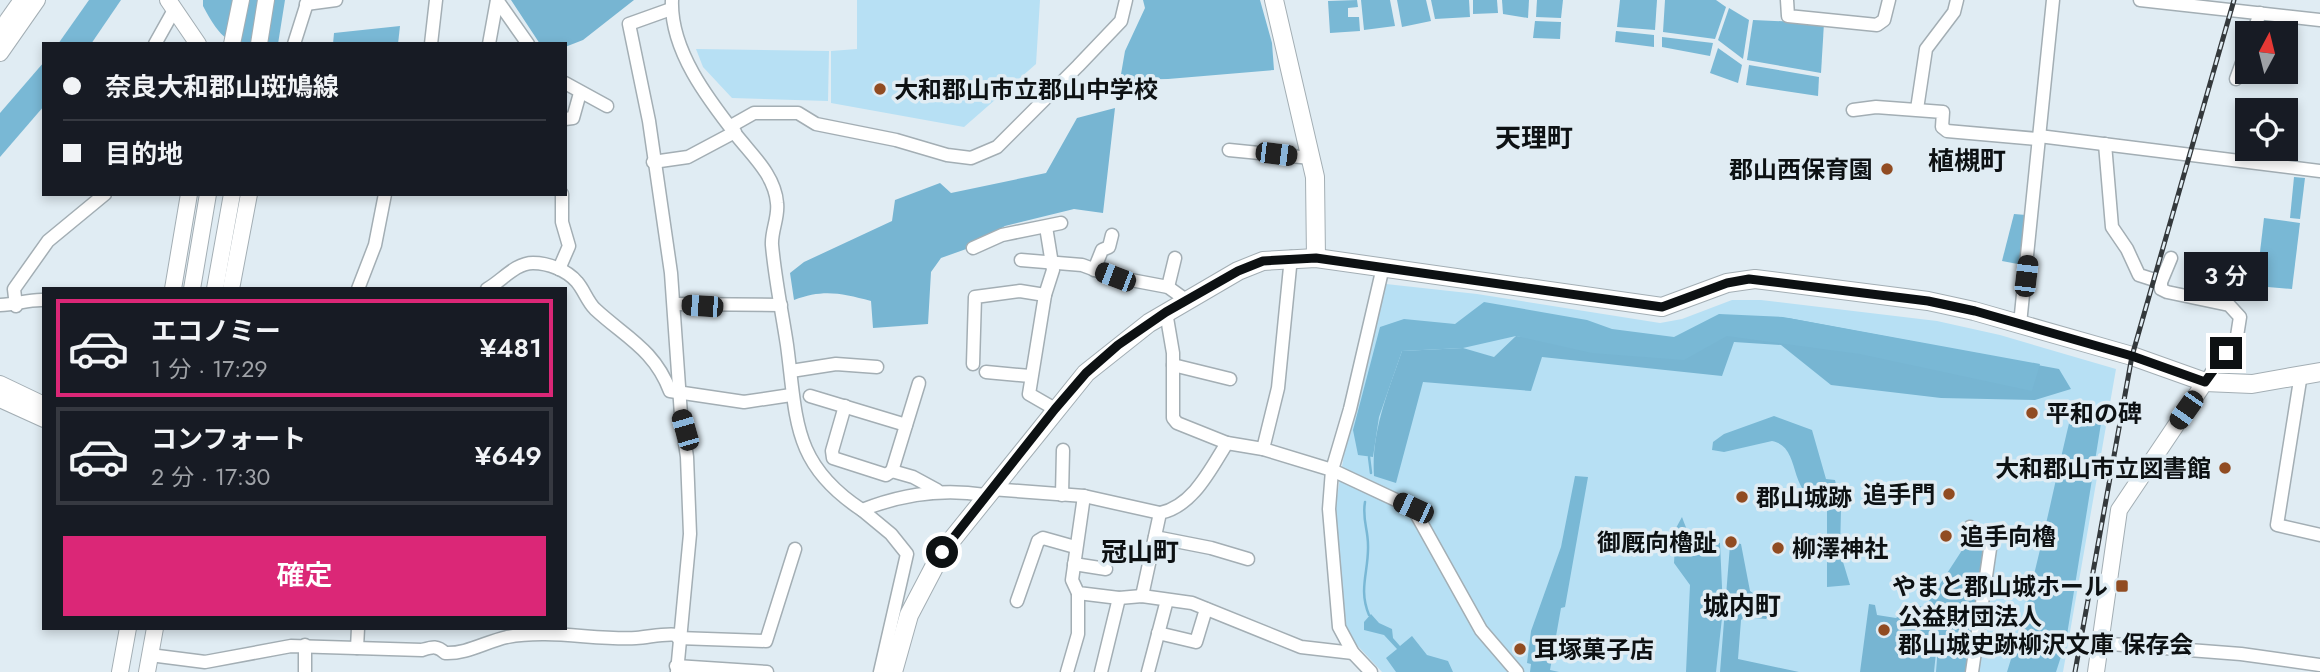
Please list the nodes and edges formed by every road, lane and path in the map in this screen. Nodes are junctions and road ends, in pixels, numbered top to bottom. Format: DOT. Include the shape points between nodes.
graph roads {
  1 [pos="22,0"];
  2 [pos="37,0"];
  3 [pos="241,0"];
  4 [pos="266,0"];
  5 [pos="336,0"];
  6 [pos="436,0"];
  7 [pos="497,0"];
  8 [pos="1126,0"];
  9 [pos="1275,0"];
  10 [pos="1787,0"];
  11 [pos="1889,0"];
  12 [pos="1956,0"];
  13 [pos="2053,0"];
  14 [pos="2140,0"];
  15 [pos="2266,0"];
  16 [pos="307,2"];
  17 [pos="169,3"];
  18 [pos="671,4"];
  19 [pos="2262,13"];
  20 [pos="2320,20"];
  21 [pos="2258,21"];
  22 [pos="0,31"];
  23 [pos="156,42"];
  24 [pos="197,42"];
  25 [pos="232,42"];
  26 [pos="259,42"];
  27 [pos="294,42"];
  28 [pos="431,42"];
  29 [pos="489,42"];
  30 [pos="527,42"];
  31 [pos="0,53"];
  32 [pos="567,84"];
  33 [pos="580,93"];
  34 [pos="607,106"];
  35 [pos="1917,109"];
  36 [pos="1853,110"];
  37 [pos="567,119"];
  38 [pos="733,130"];
  39 [pos="2039,137"];
  40 [pos="2105,144"];
  41 [pos="1229,150"];
  42 [pos="1311,158"];
  43 [pos="653,162"];
  44 [pos="2320,171"];
  45 [pos="103,196"];
  46 [pos="190,196"];
  47 [pos="208,196"];
  48 [pos="232,196"];
  49 [pos="249,196"];
  50 [pos="385,196"];
  51 [pos="562,196"];
  52 [pos="1061,223"];
  53 [pos="1046,228"];
  54 [pos="1112,235"];
  55 [pos="973,248"];
  56 [pos="1291,257"];
  57 [pos="1175,258"];
  58 [pos="1316,258"];
  59 [pos="2171,258"];
  60 [pos="1021,260"];
  61 [pos="1054,262"];
  62 [pos="1383,267"];
  63 [pos="559,269"];
  64 [pos="1094,270"];
  65 [pos="2161,282"];
  66 [pos="173,287"];
  67 [pos="192,287"];
  68 [pos="215,287"];
  69 [pos="231,287"];
  70 [pos="359,287"];
  71 [pos="490,287"];
  72 [pos="1168,287"];
  73 [pos="1045,295"];
  74 [pos="42,300"];
  75 [pos="1186,300"];
  76 [pos="674,304"];
  77 [pos="781,304"];
  78 [pos="0,305"];
  79 [pos="16,306"];
  80 [pos="1166,312"];
  81 [pos="2020,324"];
  82 [pos="973,364"];
  83 [pos="1173,365"];
  84 [pos="877,367"];
  85 [pos="790,371"];
  86 [pos="2320,372"];
  87 [pos="986,373"];
  88 [pos="2301,374"];
  89 [pos="1030,376"];
  90 [pos="1230,379"];
  91 [pos="2205,382"];
  92 [pos="919,383"];
  93 [pos="0,384"];
  94 [pos="680,393"];
  95 [pos="791,395"];
  96 [pos="810,396"];
  97 [pos="0,399"];
  98 [pos="42,404"];
  99 [pos="845,406"];
  100 [pos="1055,409"];
  101 [pos="42,418"];
  102 [pos="906,425"];
  103 [pos="1227,443"];
  104 [pos="1263,449"];
  105 [pos="1063,450"];
  106 [pos="1332,470"];
  107 [pos="892,471"];
  108 [pos="940,492"];
  109 [pos="988,492"];
  110 [pos="1062,495"];
  111 [pos="1084,496"];
  112 [pos="862,510"];
  113 [pos="1160,513"];
  114 [pos="1970,527"];
  115 [pos="2320,535"];
  116 [pos="1155,537"];
  117 [pos="1075,547"];
  118 [pos="795,549"];
  119 [pos="1248,559"];
  120 [pos="1074,564"];
  121 [pos="1106,569"];
  122 [pos="1078,593"];
  123 [pos="1142,596"];
  124 [pos="1119,598"];
  125 [pos="1167,600"];
  126 [pos="1017,601"];
  127 [pos="1206,609"];
  128 [pos="128,630"];
  129 [pos="155,630"];
  130 [pos="358,630"];
  131 [pos="1158,633"];
  132 [pos="678,636"];
  133 [pos="2098,643"];
  134 [pos="305,645"];
  135 [pos="357,649"];
  136 [pos="1353,653"];
  137 [pos="149,664"];
  138 [pos="2320,665"];
  139 [pos="2299,667"];
  140 [pos="676,669"];
  141 [pos="120,672"];
  142 [pos="305,672"];
  143 [pos="767,672"];
  144 [pos="880,672"];
  145 [pos="893,672"];
  146 [pos="1067,672"];
  147 [pos="1101,672"];
  148 [pos="1148,672"];
  149 [pos="1371,672"];
  150 [pos="1517,672"];
  151 [pos="1972,672"];
  152 [pos="2096,672"];
  1 -- 22 [label="main road"];
  2 -- 31 [label="main road"];
  3 -- 25 [label="main road"];
  4 -- 26 [label="main road"];
  5 -- 16 [label="street"];
  6 -- 28 [label="street"];
  7 -- 29 [label="street"];
  7 -- 30 [label="street"];
  8 -- 38 [label="street" via="1121,21 1078,66 997,147 971,158 816,124 798,113 754,113"];
  9 -- 42 [label="main road"];
  10 -- 11 [label="street" via="1788,16 1877,25 1884,20"];
  12 -- 35 [label="street" via="1954,12 1926,49"];
  13 -- 39 [label="street"];
  14 -- 19 [label="street"];
  15 -- 19 [label="street"];
  16 -- 27 [label="street"];
  17 -- 23 [label="street"];
  17 -- 24 [label="main road"];
  18 -- 38 [label="street" via="689,67"];
  18 -- 43 [label="street" via="629,24"];
  19 -- 20 [label="street"];
  19 -- 21 [label="street"];
  32 -- 33 [label="street"];
  33 -- 34 [label="street"];
  33 -- 37 [label="street" via="573,118"];
  35 -- 36 [label="street"];
  35 -- 39 [label="street" via="1943,112 1942,127 1947,131"];
  38 -- 43 [label="street" via="688,157"];
  38 -- 77 [label="street" via="765,170 777,203 772,243"];
  39 -- 40 [label="street"];
  39 -- 81 [label="street"];
  40 -- 44 [label="street"];
  40 -- 65 [label="street" via="2112,227 2139,275"];
  41 -- 42 [label="street"];
  42 -- 58 [label="main road"];
  43 -- 76 [label="street"];
  45 -- 79 [label="street" via="48,241 14,289"];
  46 -- 66 [label="main road"];
  47 -- 67 [label="main road"];
  48 -- 68 [label="main road"];
  49 -- 69 [label="main road"];
  50 -- 70 [label="street" via="375,245"];
  51 -- 63 [label="street" via="562,222 569,246"];
  52 -- 53 [label="street"];
  53 -- 55 [label="street" via="1002,235"];
  53 -- 61 [label="street"];
  54 -- 64 [label="street"];
  56 -- 58 [label="main road"];
  56 -- 75 [label="main road" via="1238,271"];
  56 -- 104 [label="street" via="1278,388"];
  57 -- 72 [label="street"];
  58 -- 62 [label="main road"];
  59 -- 65 [label="street"];
  60 -- 61 [label="street"];
  61 -- 64 [label="street"];
  61 -- 73 [label="street"];
  62 -- 81 [label="main road" via="1662,307 1727,283 1755,279 1928,301"];
  62 -- 106 [label="street"];
  63 -- 71 [label="street" via="529,263"];
  63 -- 94 [label="street" via="577,282 593,307 642,347 661,368 670,391"];
  64 -- 72 [label="street"];
  65 -- 91 [label="street" via="2161,289 2167,292 2229,305 2240,317 2237,335"];
  72 -- 75 [label="street"];
  73 -- 82 [label="street" via="1020,292 975,297"];
  73 -- 89 [label="street"];
  74 -- 79 [label="street"];
  75 -- 80 [label="main road"];
  76 -- 77 [label="street"];
  76 -- 94 [label="street"];
  77 -- 85 [label="street"];
  78 -- 79 [label="street"];
  80 -- 83 [label="street"];
  80 -- 100 [label="main road" via="1118,345"];
  81 -- 91 [label="main road"];
  83 -- 90 [label="street"];
  83 -- 103 [label="street" via="1173,418"];
  84 -- 85 [label="street" via="836,364"];
  85 -- 95 [label="street"];
  86 -- 88 [label="main road"];
  87 -- 89 [label="street"];
  88 -- 91 [label="main road" via="2265,383"];
  88 -- 115 [label="street" via="2277,525"];
  89 -- 100 [label="street" via="1029,394"];
  91 -- 133 [label="main road" via="2119,510"];
  92 -- 102 [label="street"];
  93 -- 98 [label="main road"];
  94 -- 95 [label="street" via="744,402"];
  94 -- 132 [label="street" via="690,534"];
  95 -- 112 [label="street" via="799,432 813,462 834,492"];
  96 -- 99 [label="street"];
  97 -- 101 [label="main road"];
  99 -- 102 [label="street"];
  99 -- 107 [label="street" via="833,458 886,475"];
  100 -- 109 [label="main road"];
  102 -- 107 [label="street"];
  103 -- 104 [label="street"];
  103 -- 113 [label="street" via="1186,500"];
  104 -- 106 [label="street"];
  105 -- 110 [label="street"];
  106 -- 136 [label="street" via="1329,509 1339,627"];
  106 -- 150 [label="street" via="1413,508 1481,630"];
  107 -- 108 [label="street"];
  108 -- 109 [label="street"];
  108 -- 112 [label="street" via="906,495"];
  109 -- 110 [label="street"];
  109 -- 145 [label="main road" via="942,552 923,587 909,615"];
  110 -- 111 [label="street"];
  111 -- 113 [label="street"];
  111 -- 117 [label="street"];
  112 -- 144 [label="street" via="907,554"];
  113 -- 116 [label="street"];
  114 -- 151 [label="street" via="1991,542"];
  116 -- 119 [label="street"];
  116 -- 123 [label="street"];
  117 -- 120 [label="street"];
  117 -- 126 [label="street" via="1043,538 1038,541"];
  118 -- 132 [label="street" via="766,641"];
  120 -- 121 [label="street"];
  120 -- 122 [label="street" via="1072,580"];
  122 -- 124 [label="street"];
  122 -- 146 [label="street" via="1078,634"];
  123 -- 124 [label="street"];
  123 -- 125 [label="street"];
  124 -- 147 [label="street"];
  125 -- 127 [label="street"];
  125 -- 131 [label="street"];
  127 -- 131 [label="street" via="1196,642"];
  127 -- 136 [label="street" via="1301,647"];
  128 -- 141 [label="main road"];
  129 -- 137 [label="main road"];
  130 -- 135 [label="street"];
  131 -- 148 [label="street"];
  132 -- 135 [label="street" via="660,632 638,638 508,637 460,654 432,647"];
  132 -- 140 [label="street"];
  133 -- 139 [label="street" via="2241,654"];
  133 -- 152 [label="main road"];
  134 -- 135 [label="street"];
  134 -- 137 [label="street" via="205,662"];
  134 -- 142 [label="street"];
  136 -- 149 [label="street"];
  138 -- 139 [label="street"];
  140 -- 143 [label="street"];
}
